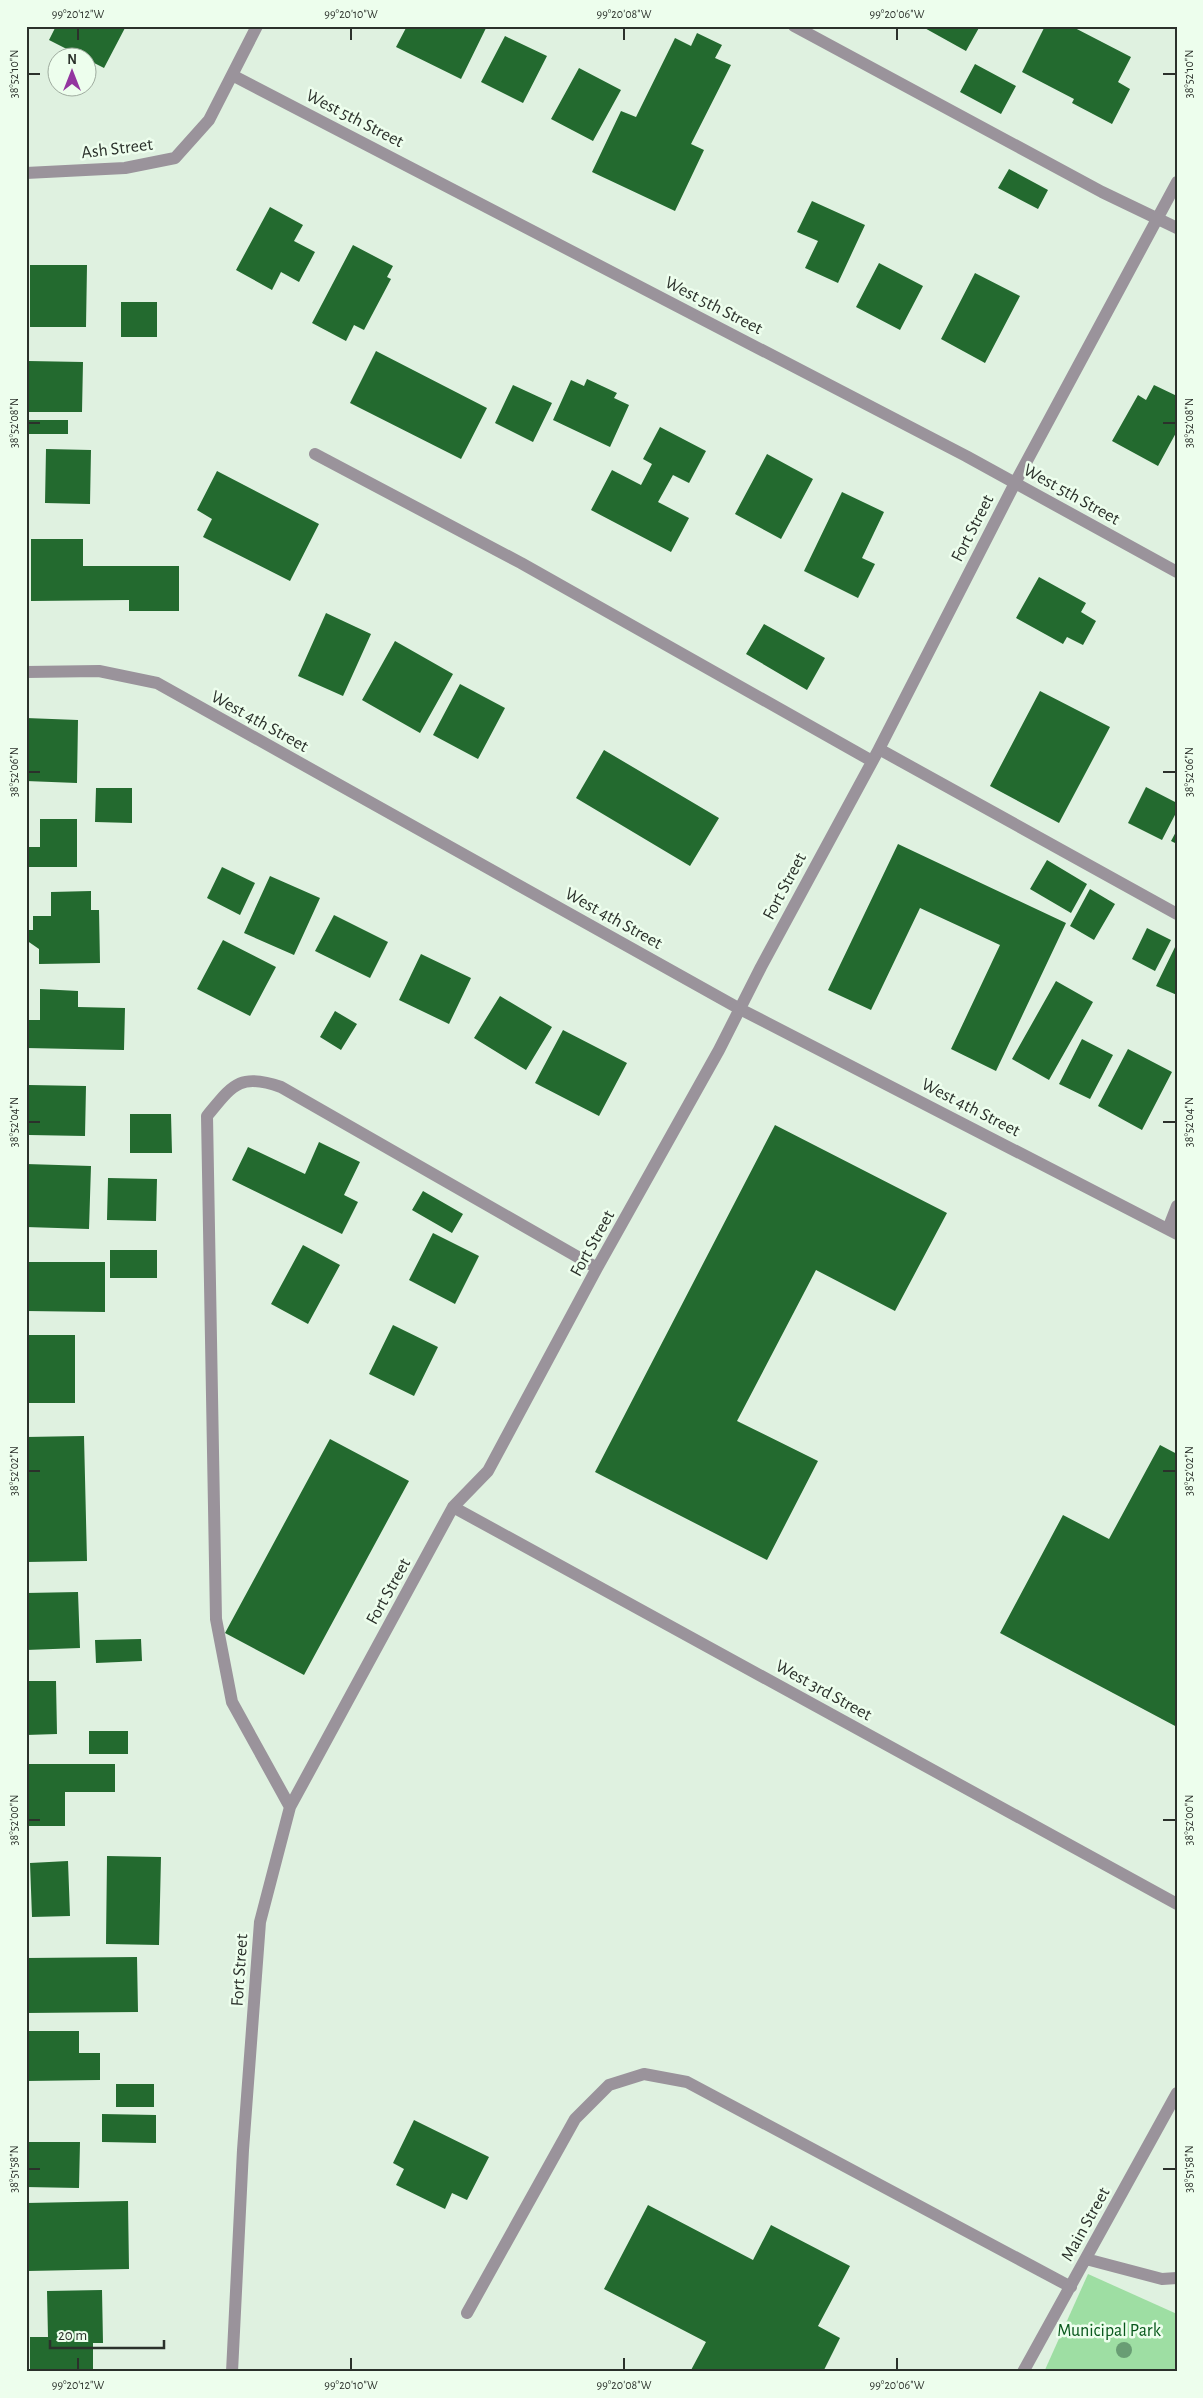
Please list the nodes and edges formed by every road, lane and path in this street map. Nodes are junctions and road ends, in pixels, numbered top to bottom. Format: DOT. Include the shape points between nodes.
graph roads {
  1 [pos="258,26"];
  2 [pos="794,26"];
  3 [pos="232,75"];
  4 [pos="26,174"];
  5 [pos="1177,182"];
  6 [pos="1158,218"];
  7 [pos="1177,228"];
  8 [pos="315,454"];
  9 [pos="1015,483"];
  10 [pos="1177,572"];
  11 [pos="26,672"];
  12 [pos="878,749"];
  13 [pos="872,760"];
  14 [pos="1177,914"];
  15 [pos="740,1009"];
  16 [pos="1177,1206"];
  17 [pos="1172,1231"];
  18 [pos="597,1268"];
  19 [pos="453,1507"];
  20 [pos="290,1807"];
  21 [pos="1177,1904"];
  22 [pos="1177,2093"];
  23 [pos="1086,2259"];
  24 [pos="1177,2278"];
  25 [pos="1071,2287"];
  26 [pos="467,2313"];
  27 [pos="232,2372"];
  28 [pos="1024,2372"];
  1 -- 3 [label="street, Ash Street"];
  2 -- 6 [label="street" via="1102,192"];
  3 -- 4 [label="street, Ash Street" via="209,120 175,158 125,168"];
  3 -- 9 [label="street, West 5th Street"];
  5 -- 6 [label="street, Fort Street"];
  6 -- 7 [label="street"];
  6 -- 9 [label="street, Fort Street"];
  8 -- 13 [label="street" via="521,562"];
  9 -- 10 [label="street, West 5th Street"];
  9 -- 12 [label="street, Fort Street"];
  11 -- 15 [label="street, West 4th Street" via="99,671 157,683"];
  12 -- 13 [label="street, Fort Street"];
  12 -- 14 [label="street"];
  13 -- 15 [label="street, Fort Street"];
  15 -- 17 [label="street, West 4th Street"];
  15 -- 18 [label="street, Fort Street"];
  16 -- 17 [label="street"];
  18 -- 19 [label="street, Fort Street" via="488,1471"];
  18 -- 20 [label="street" via="281,1087 265,1081 240,1082 207,1116 216,1619 232,1702"];
  19 -- 20 [label="street, Fort Street"];
  19 -- 21 [label="street, West 3rd Street"];
  20 -- 27 [label="street, Fort Street" via="260,1922 243,2150"];
  22 -- 23 [label="street, Main Street"];
  23 -- 24 [label="street" via="1162,2279"];
  23 -- 25 [label="street, Main Street"];
  25 -- 26 [label="street" via="687,2082 644,2074 609,2085 575,2119"];
  25 -- 28 [label="street, Main Street"];
}
